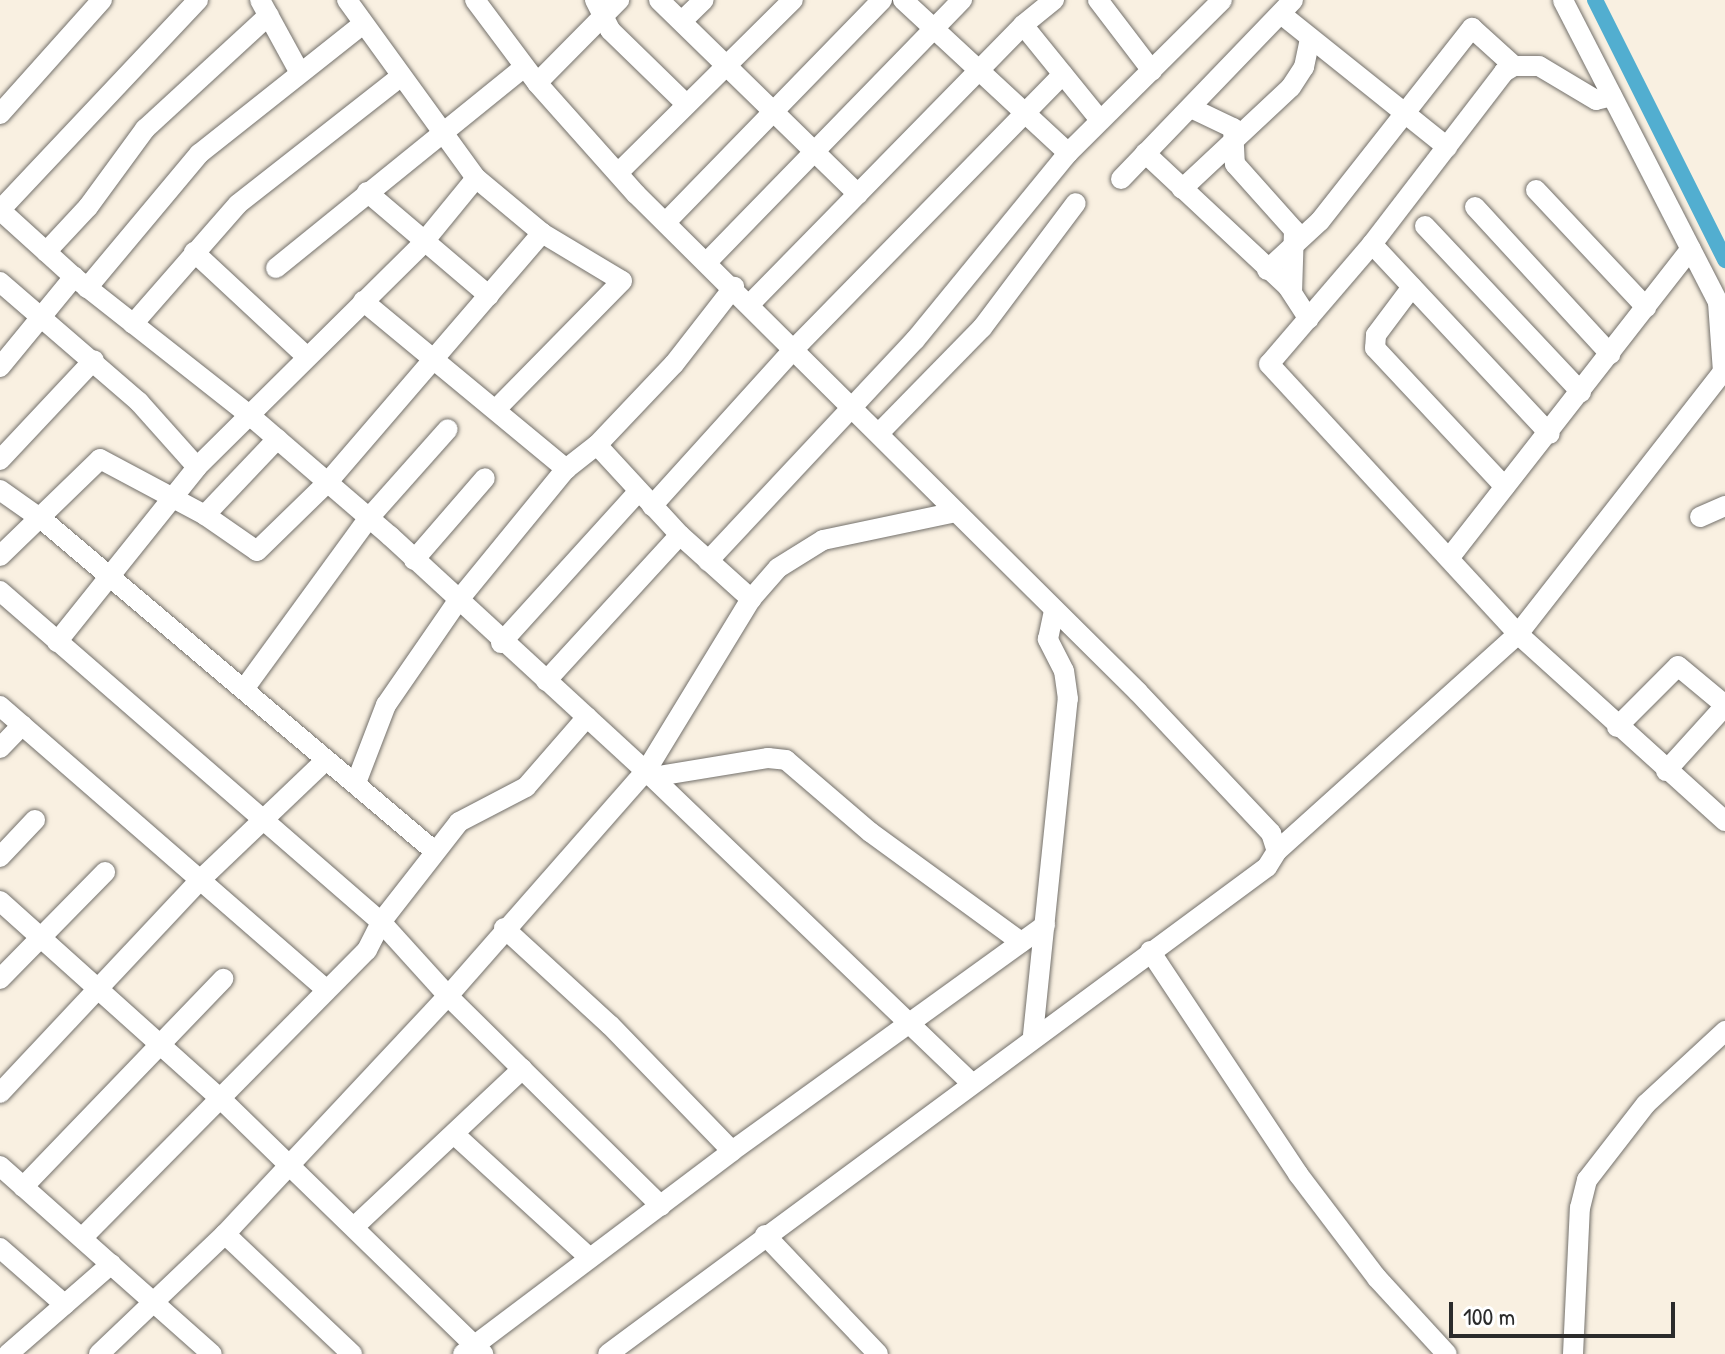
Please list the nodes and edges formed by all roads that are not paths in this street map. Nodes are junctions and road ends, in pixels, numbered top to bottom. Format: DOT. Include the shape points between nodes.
graph roads {
  1 [pos="102,0"];
  2 [pos="198,0"];
  3 [pos="347,0"];
  4 [pos="475,0"];
  5 [pos="619,0"];
  6 [pos="659,0"];
  7 [pos="704,0"];
  8 [pos="793,0"];
  9 [pos="882,0"];
  10 [pos="903,0"];
  11 [pos="962,0"];
  12 [pos="1054,0"];
  13 [pos="1098,0"];
  14 [pos="1222,0"];
  15 [pos="1563,0"];
  16 [pos="1287,7"];
  17 [pos="265,8"];
  18 [pos="598,9"];
  19 [pos="682,21"];
  20 [pos="363,24"];
  21 [pos="1023,25"];
  22 [pos="936,27"];
  23 [pos="1310,39"];
  24 [pos="727,66"];
  25 [pos="1514,66"];
  26 [pos="979,71"];
  27 [pos="1152,71"];
  28 [pos="300,73"];
  29 [pos="1063,74"];
  30 [pos="530,75"];
  31 [pos="401,76"];
  32 [pos="1612,96"];
  33 [pos="687,105"];
  34 [pos="1191,108"];
  35 [pos="1022,110"];
  36 [pos="773,111"];
  37 [pos="0,114"];
  38 [pos="1407,116"];
  39 [pos="1100,120"];
  40 [pos="438,132"];
  41 [pos="1234,140"];
  42 [pos="1447,147"];
  43 [pos="1068,153"];
  44 [pos="1145,153"];
  45 [pos="817,154"];
  46 [pos="618,173"];
  47 [pos="476,178"];
  48 [pos="1121,179"];
  49 [pos="1182,189"];
  50 [pos="1536,190"];
  51 [pos="367,192"];
  52 [pos="858,194"];
  53 [pos="1076,203"];
  54 [pos="1475,207"];
  55 [pos="666,222"];
  56 [pos="1425,226"];
  57 [pos="542,233"];
  58 [pos="422,244"];
  59 [pos="1372,244"];
  60 [pos="1691,249"];
  61 [pos="1294,250"];
  62 [pos="46,252"];
  63 [pos="194,252"];
  64 [pos="707,262"];
  65 [pos="276,268"];
  66 [pos="1267,270"];
  67 [pos="0,282"];
  68 [pos="80,282"];
  69 [pos="734,287"];
  70 [pos="1412,287"];
  71 [pos="1292,292"];
  72 [pos="489,296"];
  73 [pos="363,301"];
  74 [pos="749,305"];
  75 [pos="1646,307"];
  76 [pos="41,317"];
  77 [pos="1309,319"];
  78 [pos="133,324"];
  79 [pos="795,348"];
  80 [pos="1610,354"];
  81 [pos="306,356"];
  82 [pos="435,359"];
  83 [pos="94,360"];
  84 [pos="0,367"];
  85 [pos="1724,372"];
  86 [pos="1581,392"];
  87 [pos="855,407"];
  88 [pos="497,408"];
  89 [pos="247,413"];
  90 [pos="448,429"];
  91 [pos="880,432"];
  92 [pos="1550,434"];
  93 [pos="277,439"];
  94 [pos="597,445"];
  95 [pos="0,460"];
  96 [pos="197,467"];
  97 [pos="566,469"];
  98 [pos="485,478"];
  99 [pos="327,483"];
  100 [pos="1505,487"];
  101 [pos="0,490"];
  102 [pos="173,497"];
  103 [pos="646,499"];
  104 [pos="1725,506"];
  105 [pos="956,512"];
  106 [pos="205,515"];
  107 [pos="1700,517"];
  108 [pos="39,518"];
  109 [pos="368,519"];
  110 [pos="680,535"];
  111 [pos="0,556"];
  112 [pos="1450,557"];
  113 [pos="414,560"];
  114 [pos="708,561"];
  115 [pos="111,580"];
  116 [pos="0,591"];
  117 [pos="751,599"];
  118 [pos="457,602"];
  119 [pos="1054,610"];
  120 [pos="1518,634"];
  121 [pos="57,642"];
  122 [pos="501,643"];
  123 [pos="546,681"];
  124 [pos="244,689"];
  125 [pos="0,706"];
  126 [pos="1725,706"];
  127 [pos="587,717"];
  128 [pos="22,725"];
  129 [pos="1617,727"];
  130 [pos="0,748"];
  131 [pos="326,760"];
  132 [pos="1666,771"];
  133 [pos="649,774"];
  134 [pos="356,783"];
  135 [pos="35,820"];
  136 [pos="268,820"];
  137 [pos="1725,821"];
  138 [pos="433,850"];
  139 [pos="1277,851"];
  140 [pos="0,857"];
  141 [pos="105,872"];
  142 [pos="200,880"];
  143 [pos="0,901"];
  144 [pos="381,922"];
  145 [pos="1045,925"];
  146 [pos="504,928"];
  147 [pos="41,936"];
  148 [pos="1021,942"];
  149 [pos="1150,951"];
  150 [pos="0,979"];
  151 [pos="223,979"];
  152 [pos="325,989"];
  153 [pos="100,990"];
  154 [pos="448,996"];
  155 [pos="909,1023"];
  156 [pos="1725,1031"];
  157 [pos="1033,1035"];
  158 [pos="160,1046"];
  159 [pos="522,1069"];
  160 [pos="970,1082"];
  161 [pos="0,1093"];
  162 [pos="221,1099"];
  163 [pos="454,1134"];
  164 [pos="732,1151"];
  165 [pos="288,1164"];
  166 [pos="0,1166"];
  167 [pos="23,1187"];
  168 [pos="661,1206"];
  169 [pos="354,1227"];
  170 [pos="225,1234"];
  171 [pos="765,1235"];
  172 [pos="82,1238"];
  173 [pos="0,1248"];
  174 [pos="590,1258"];
  175 [pos="111,1264"];
  176 [pos="154,1302"];
  177 [pos="65,1305"];
  178 [pos="0,1349"];
  179 [pos="474,1351"];
  180 [pos="7,1354"];
  181 [pos="99,1354"];
  182 [pos="212,1354"];
  183 [pos="352,1354"];
  184 [pos="608,1354"];
  185 [pos="878,1354"];
  186 [pos="1447,1354"];
  187 [pos="1573,1354"];
  1 -- 37 [label="street"];
  2 -- 62 [label="street" via="0,210"];
  3 -- 20 [label="street"];
  4 -- 30 [label="street"];
  5 -- 18 [label="street"];
  6 -- 19 [label="street"];
  7 -- 19 [label="street"];
  8 -- 24 [label="street"];
  9 -- 36 [label="street"];
  10 -- 22 [label="street"];
  11 -- 22 [label="street"];
  12 -- 21 [label="street"];
  13 -- 27 [label="street"];
  14 -- 27 [label="street"];
  15 -- 32 [label="street"];
  16 -- 23 [label="street"];
  16 -- 34 [label="street"];
  17 -- 28 [label="street"];
  17 -- 62 [label="street" via="145,129 88,207"];
  18 -- 30 [label="street"];
  18 -- 33 [label="street"];
  19 -- 24 [label="street"];
  20 -- 28 [label="street"];
  20 -- 31 [label="street"];
  21 -- 26 [label="street"];
  21 -- 29 [label="street"];
  22 -- 26 [label="street"];
  22 -- 45 [label="street"];
  23 -- 38 [label="street"];
  23 -- 41 [label="street" via="1296,80"];
  24 -- 33 [label="street"];
  24 -- 36 [label="street"];
  25 -- 32 [label="street" via="1554,71 1596,100"];
  25 -- 38 [label="street" via="1472,28"];
  25 -- 42 [label="street"];
  26 -- 35 [label="street"];
  26 -- 52 [label="street"];
  27 -- 39 [label="street"];
  28 -- 68 [label="street" via="177,176"];
  29 -- 35 [label="street"];
  29 -- 39 [label="street"];
  30 -- 40 [label="street"];
  30 -- 46 [label="street"];
  31 -- 40 [label="street"];
  31 -- 63 [label="street" via="267,180"];
  32 -- 60 [label="street"];
  33 -- 46 [label="street"];
  34 -- 41 [label="street" via="1233,128"];
  34 -- 44 [label="street"];
  35 -- 43 [label="street"];
  35 -- 79 [label="street"];
  36 -- 45 [label="street"];
  36 -- 55 [label="street"];
  38 -- 42 [label="street"];
  38 -- 61 [label="street"];
  39 -- 43 [label="street"];
  40 -- 47 [label="street"];
  40 -- 51 [label="street"];
  41 -- 49 [label="street"];
  41 -- 61 [label="street" via="1235,164 1292,227"];
  42 -- 59 [label="street"];
  43 -- 87 [label="street"];
  44 -- 48 [label="street"];
  44 -- 49 [label="street"];
  45 -- 52 [label="street"];
  45 -- 64 [label="street"];
  46 -- 55 [label="street"];
  47 -- 57 [label="street"];
  47 -- 58 [label="street"];
  49 -- 66 [label="street"];
  50 -- 75 [label="street"];
  51 -- 58 [label="street"];
  51 -- 65 [label="street"];
  52 -- 74 [label="street"];
  53 -- 91 [label="street" via="982,328"];
  54 -- 80 [label="street"];
  55 -- 64 [label="street"];
  56 -- 86 [label="street"];
  57 -- 72 [label="street"];
  57 -- 88 [label="street" via="623,285"];
  58 -- 72 [label="street"];
  58 -- 73 [label="street"];
  59 -- 70 [label="street"];
  59 -- 77 [label="street"];
  60 -- 75 [label="street"];
  60 -- 85 [label="street" via="1721,311"];
  61 -- 66 [label="street"];
  61 -- 71 [label="street"];
  62 -- 68 [label="street"];
  63 -- 78 [label="street"];
  63 -- 81 [label="street"];
  64 -- 69 [label="street"];
  66 -- 71 [label="street"];
  67 -- 76 [label="street"];
  68 -- 76 [label="street"];
  68 -- 78 [label="street"];
  69 -- 74 [label="street"];
  69 -- 94 [label="street" via="674,364"];
  70 -- 92 [label="street"];
  70 -- 100 [label="street" via="1376,335 1375,348"];
  71 -- 77 [label="street"];
  72 -- 82 [label="street"];
  73 -- 81 [label="street"];
  73 -- 82 [label="street"];
  74 -- 79 [label="street"];
  75 -- 80 [label="street"];
  76 -- 83 [label="street"];
  76 -- 84 [label="street"];
  77 -- 112 [label="street" via="1272,360 1271,369"];
  78 -- 89 [label="street"];
  79 -- 87 [label="street"];
  79 -- 103 [label="street"];
  80 -- 86 [label="street"];
  81 -- 89 [label="street"];
  82 -- 88 [label="street"];
  82 -- 99 [label="street"];
  83 -- 95 [label="street"];
  83 -- 96 [label="street"];
  85 -- 120 [label="street"];
  86 -- 92 [label="street"];
  87 -- 91 [label="street"];
  87 -- 114 [label="street"];
  88 -- 97 [label="street"];
  89 -- 93 [label="street"];
  89 -- 96 [label="street"];
  90 -- 109 [label="street"];
  91 -- 105 [label="street"];
  92 -- 100 [label="street"];
  93 -- 99 [label="street"];
  93 -- 106 [label="street"];
  94 -- 97 [label="street"];
  94 -- 103 [label="street"];
  96 -- 102 [label="street"];
  97 -- 118 [label="street"];
  98 -- 113 [label="street"];
  99 -- 106 [label="street" via="257,551"];
  99 -- 109 [label="street"];
  100 -- 112 [label="street"];
  101 -- 108 [label="street"];
  102 -- 106 [label="street"];
  102 -- 108 [label="street" via="96,459"];
  102 -- 115 [label="street"];
  103 -- 110 [label="street"];
  103 -- 122 [label="street"];
  104 -- 107 [label="street"];
  105 -- 117 [label="street" via="804,548"];
  105 -- 119 [label="street"];
  108 -- 111 [label="street"];
  108 -- 115 [label="street"];
  109 -- 113 [label="street"];
  109 -- 124 [label="street"];
  110 -- 114 [label="street"];
  110 -- 123 [label="street"];
  112 -- 120 [label="street"];
  113 -- 118 [label="street"];
  114 -- 117 [label="street"];
  115 -- 121 [label="street"];
  115 -- 124 [label="street"];
  116 -- 121 [label="street"];
  117 -- 133 [label="street"];
  118 -- 122 [label="street"];
  118 -- 134 [label="street" via="386,705"];
  119 -- 139 [label="street" via="1271,833"];
  119 -- 145 [label="street" via="1048,639 1064,671 1068,699"];
  120 -- 129 [label="street"];
  120 -- 139 [label="street"];
  121 -- 136 [label="street"];
  122 -- 123 [label="street"];
  123 -- 127 [label="street"];
  124 -- 131 [label="street"];
  125 -- 128 [label="street"];
  126 -- 129 [label="street" via="1678,666"];
  126 -- 132 [label="street"];
  127 -- 133 [label="street"];
  127 -- 138 [label="street" via="526,787 466,816"];
  128 -- 130 [label="street"];
  128 -- 142 [label="street"];
  129 -- 132 [label="street"];
  131 -- 134 [label="street"];
  131 -- 136 [label="street"];
  132 -- 137 [label="street"];
  133 -- 146 [label="street"];
  133 -- 148 [label="street" via="786,760 870,832"];
  133 -- 155 [label="street"];
  134 -- 138 [label="street"];
  135 -- 140 [label="street"];
  136 -- 142 [label="street"];
  136 -- 144 [label="street"];
  138 -- 144 [label="street"];
  139 -- 149 [label="street" via="1267,867"];
  141 -- 147 [label="street"];
  142 -- 152 [label="street"];
  142 -- 153 [label="street"];
  143 -- 147 [label="street"];
  144 -- 152 [label="street" via="367,950"];
  144 -- 154 [label="street"];
  145 -- 148 [label="street"];
  145 -- 157 [label="street"];
  146 -- 154 [label="street"];
  146 -- 164 [label="street" via="610,1025"];
  147 -- 150 [label="street"];
  147 -- 153 [label="street"];
  148 -- 155 [label="street"];
  149 -- 157 [label="street"];
  149 -- 186 [label="street" via="1298,1174 1377,1278"];
  151 -- 158 [label="street"];
  152 -- 162 [label="street"];
  153 -- 158 [label="street"];
  153 -- 161 [label="street"];
  154 -- 159 [label="street"];
  154 -- 165 [label="street"];
  155 -- 160 [label="street"];
  155 -- 164 [label="street"];
  156 -- 187 [label="street" via="1646,1104 1587,1180 1580,1208"];
  157 -- 160 [label="street"];
  158 -- 162 [label="street"];
  158 -- 167 [label="street"];
  159 -- 163 [label="street"];
  159 -- 168 [label="street"];
  160 -- 171 [label="street"];
  162 -- 165 [label="street"];
  162 -- 172 [label="street"];
  163 -- 169 [label="street"];
  163 -- 174 [label="street"];
  164 -- 168 [label="street"];
  165 -- 169 [label="street"];
  165 -- 170 [label="street"];
  166 -- 167 [label="street"];
  167 -- 172 [label="street"];
  168 -- 174 [label="street"];
  169 -- 179 [label="street"];
  170 -- 176 [label="street"];
  170 -- 183 [label="street"];
  171 -- 184 [label="street"];
  171 -- 185 [label="street"];
  172 -- 175 [label="street"];
  173 -- 177 [label="street"];
  174 -- 179 [label="street"];
  175 -- 176 [label="street"];
  175 -- 177 [label="street"];
  176 -- 181 [label="street"];
  176 -- 182 [label="street"];
  177 -- 180 [label="street"];
  178 -- 180 [label="street"];
}
